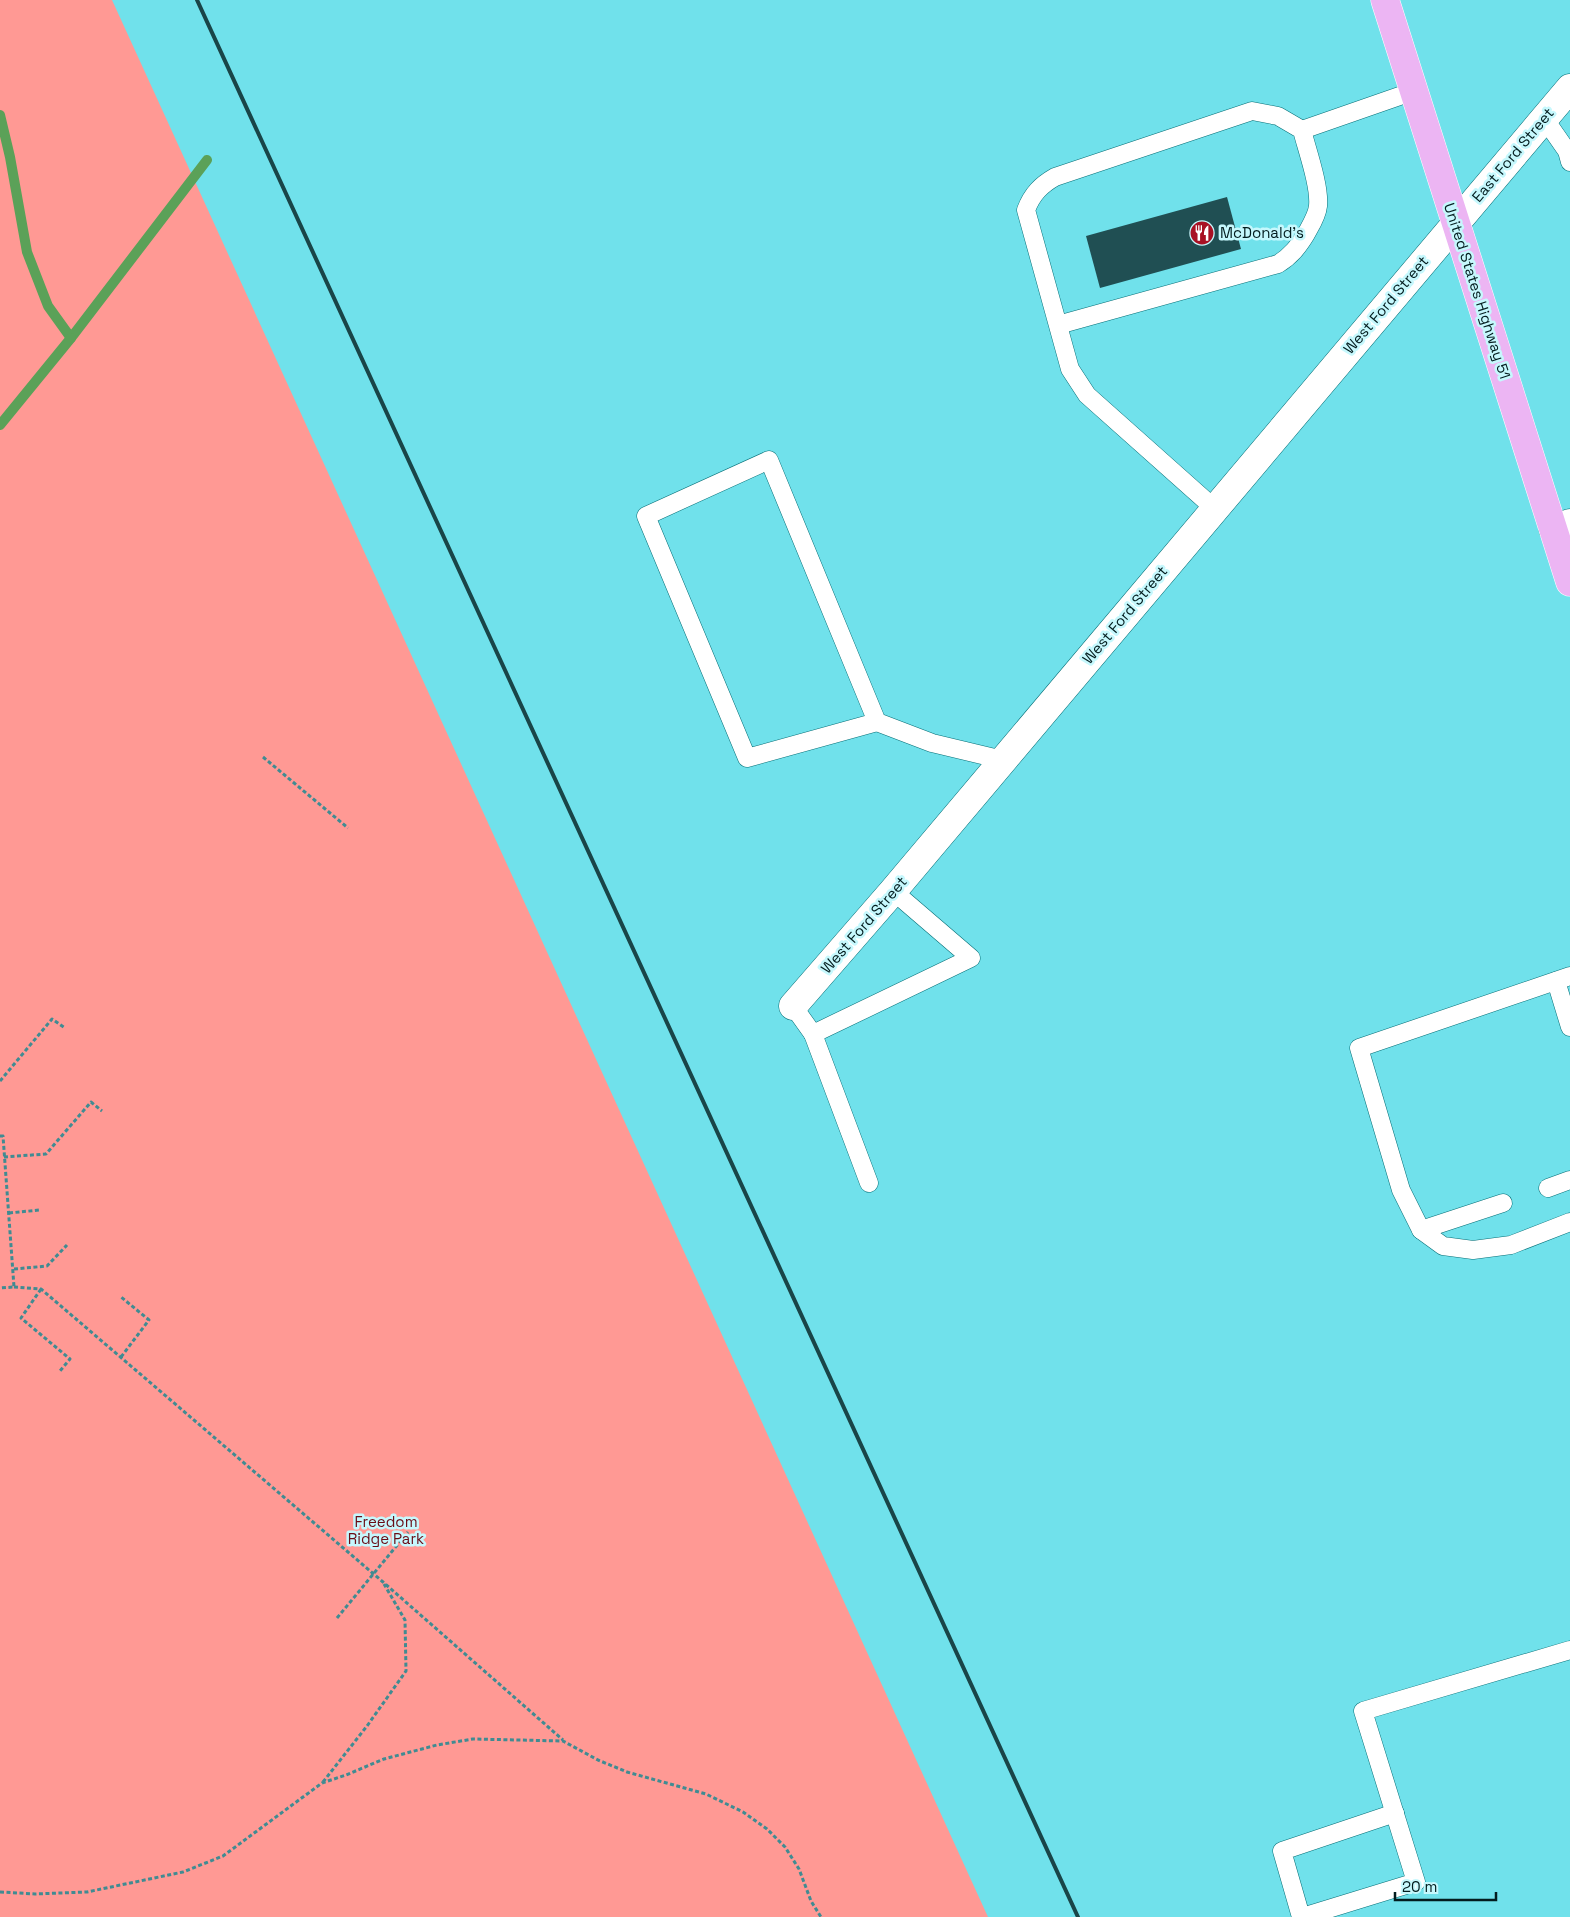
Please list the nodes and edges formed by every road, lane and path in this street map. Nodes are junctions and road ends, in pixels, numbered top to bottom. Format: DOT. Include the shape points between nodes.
graph roads {
  1 [pos="1385,0"];
  2 [pos="1570,88"];
  3 [pos="1414,91"];
  4 [pos="1544,118"];
  5 [pos="1302,130"];
  6 [pos="1570,162"];
  7 [pos="1456,222"];
  8 [pos="1058,325"];
  9 [pos="1215,509"];
  10 [pos="1562,526"];
  11 [pos="1570,582"];
  12 [pos="877,722"];
  13 [pos="263,757"];
  14 [pos="1003,760"];
  15 [pos="348,828"];
  16 [pos="893,891"];
  17 [pos="1563,979"];
  18 [pos="793,1006"];
  19 [pos="1570,1027"];
  20 [pos="65,1028"];
  21 [pos="813,1034"];
  22 [pos="0,1081"];
  23 [pos="102,1111"];
  24 [pos="0,1136"];
  25 [pos="4,1157"];
  26 [pos="1570,1180"];
  27 [pos="869,1183"];
  28 [pos="1548,1188"];
  29 [pos="1503,1203"];
  30 [pos="40,1210"];
  31 [pos="9,1212"];
  32 [pos="1570,1222"];
  33 [pos="1421,1230"];
  34 [pos="67,1245"];
  35 [pos="14,1269"];
  36 [pos="14,1287"];
  37 [pos="0,1288"];
  38 [pos="41,1289"];
  39 [pos="121,1296"];
  40 [pos="121,1357"];
  41 [pos="60,1371"];
  42 [pos="408,1532"];
  43 [pos="374,1574"];
  44 [pos="383,1582"];
  45 [pos="337,1618"];
  46 [pos="1570,1650"];
  47 [pos="563,1741"];
  48 [pos="322,1783"];
  49 [pos="1395,1813"];
  50 [pos="0,1892"];
  51 [pos="821,1917"];
  52 [pos="1301,1917"];
  1 -- 3 [label="main road, United States Highway 51"];
  2 -- 4 [label="street, East Ford Street"];
  3 -- 5 [label="lane"];
  3 -- 7 [label="main road, United States Highway 51"];
  4 -- 6 [label="lane" via="1567,151"];
  4 -- 7 [label="street, East Ford Street"];
  5 -- 8 [label="lane" via="1318,206 1300,245 1290,257 1278,264"];
  5 -- 8 [label="lane" via="1278,116 1252,111 1055,176 1040,186 1026,210"];
  7 -- 9 [label="street, West Ford Street"];
  7 -- 10 [label="main road, United States Highway 51"];
  8 -- 9 [label="lane" via="1070,369 1087,395"];
  9 -- 14 [label="street, West Ford Street"];
  10 -- 11 [label="main road, United States Highway 51"];
  12 -- 12 [label="lane" via="747,758 646,516 769,460"];
  12 -- 14 [label="lane" via="932,743"];
  13 -- 15 [label="path"];
  14 -- 16 [label="street, West Ford Street"];
  16 -- 18 [label="street, West Ford Street"];
  16 -- 21 [label="lane" via="971,958"];
  17 -- 19 [label="lane"];
  17 -- 33 [label="lane" via="1359,1048 1401,1190"];
  18 -- 21 [label="lane"];
  20 -- 22 [label="path" via="52,1019"];
  21 -- 27 [label="lane"];
  23 -- 25 [label="path" via="91,1102 46,1154"];
  24 -- 25 [label="path" via="3,1136"];
  25 -- 31 [label="path"];
  26 -- 28 [label="lane"];
  29 -- 33 [label="lane"];
  30 -- 31 [label="path"];
  31 -- 35 [label="path"];
  32 -- 33 [label="lane" via="1511,1245 1473,1250 1443,1246"];
  34 -- 35 [label="path" via="47,1266"];
  35 -- 36 [label="path"];
  36 -- 37 [label="path"];
  36 -- 38 [label="path"];
  38 -- 40 [label="path"];
  38 -- 41 [label="path" via="21,1318 70,1359"];
  39 -- 40 [label="path" via="149,1320"];
  40 -- 43 [label="path"];
  42 -- 43 [label="path"];
  43 -- 44 [label="path"];
  43 -- 45 [label="path"];
  44 -- 47 [label="path"];
  44 -- 48 [label="path" via="405,1620 406,1671"];
  46 -- 49 [label="lane" via="1363,1711"];
  47 -- 48 [label="path" via="464,1740 384,1760"];
  47 -- 51 [label="path" via="627,1772 706,1794 743,1812 767,1829 785,1848 799,1868 811,1901"];
  48 -- 50 [label="path" via="223,1856 183,1872 87,1892"];
  49 -- 52 [label="lane" via="1282,1851"];
  49 -- 52 [label="lane" via="1416,1882"];
}
